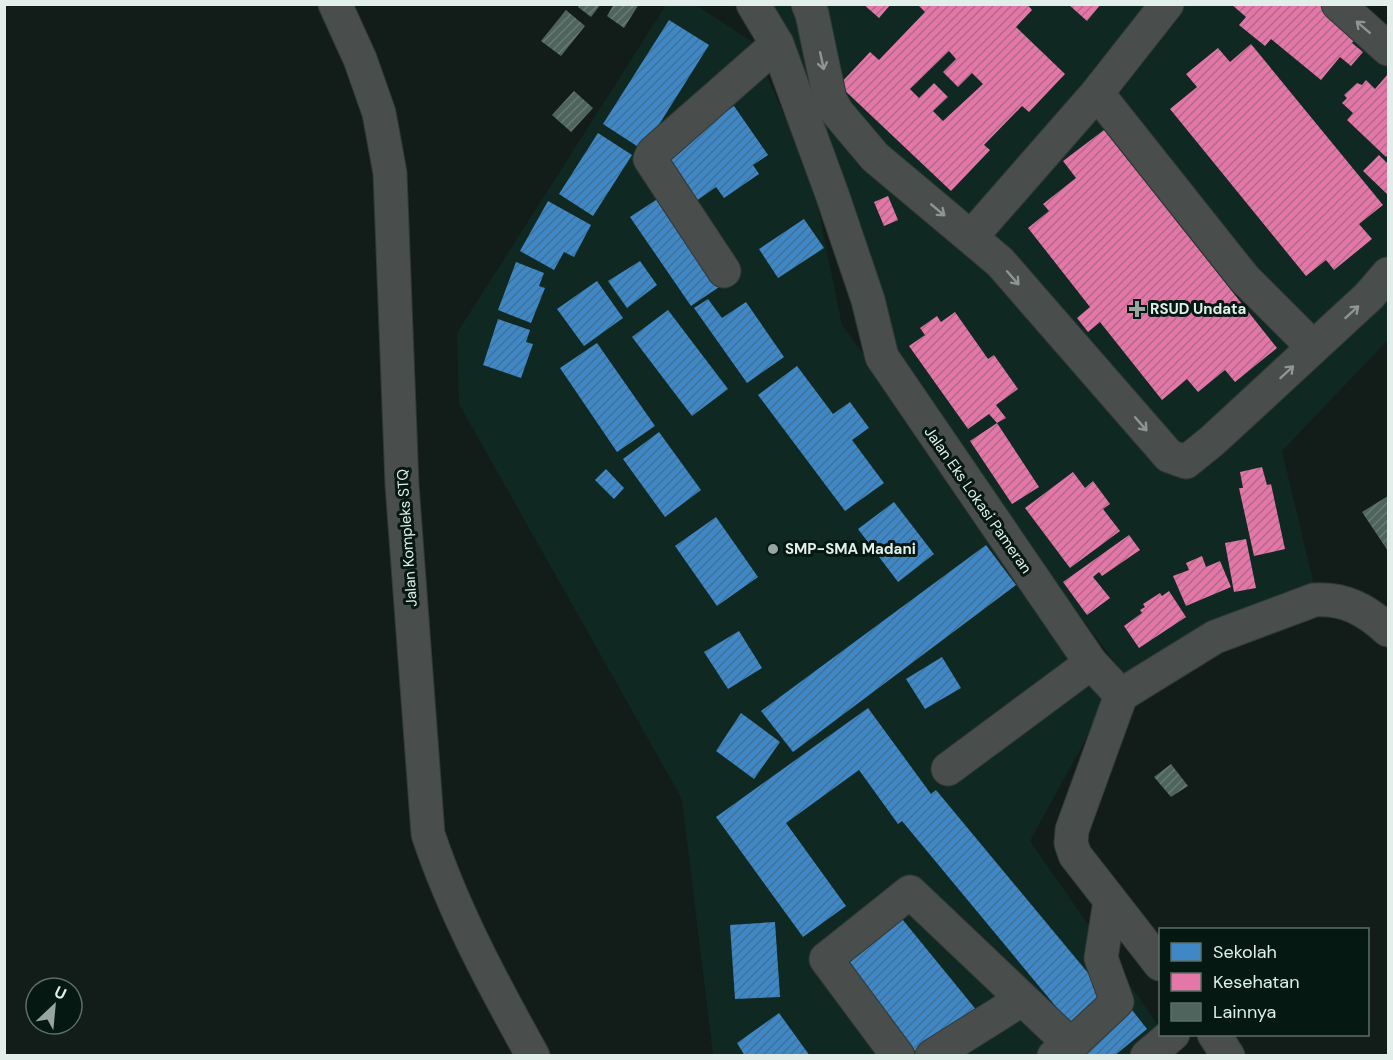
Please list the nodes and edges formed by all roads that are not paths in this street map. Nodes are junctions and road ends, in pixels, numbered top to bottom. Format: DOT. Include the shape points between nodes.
graph roads {
  1 [pos="335,4"];
  2 [pos="753,4"];
  3 [pos="808,4"];
  4 [pos="1167,4"];
  5 [pos="1338,4"];
  6 [pos="777,44"];
  7 [pos="1389,49"];
  8 [pos="1097,93"];
  9 [pos="971,237"];
  10 [pos="724,271"];
  11 [pos="1389,274"];
  12 [pos="1313,347"];
  13 [pos="1389,630"];
  14 [pos="1091,663"];
  15 [pos="1121,695"];
  16 [pos="948,769"];
  17 [pos="1110,901"];
  18 [pos="1159,962"];
  19 [pos="1021,1000"];
  20 [pos="1172,1036"];
  21 [pos="1215,1036"];
  22 [pos="1062,1050"];
  23 [pos="533,1056"];
  24 [pos="898,1056"];
  25 [pos="932,1056"];
  26 [pos="1147,1056"];
  27 [pos="1228,1056"];
  1 -- 23 [label="street, Jalan Kompleks STQ" via="379,113 390,173 402,485 428,834 442,876 484,968"];
  2 -- 6 [label="street, Jalan Eks Lokasi Pameran"];
  3 -- 9 [label="street, one-way" via="830,99 837,112 875,157"];
  4 -- 8 [label="street"];
  7 -- 5 [label="street, one-way"];
  6 -- 10 [label="street" via="650,159"];
  6 -- 14 [label="street, Jalan Eks Lokasi Pameran" via="836,204 868,300 882,357"];
  8 -- 9 [label="street"];
  8 -- 12 [label="street" via="1244,278"];
  9 -- 12 [label="street, one-way" via="1000,262 1169,456 1186,462"];
  12 -- 11 [label="street, one-way"];
  13 -- 15 [label="street" via="1349,603 1314,600 1215,637"];
  14 -- 15 [label="street, Jalan Eks Lokasi Pameran"];
  14 -- 16 [label="street"];
  15 -- 17 [label="street" via="1072,830 1071,843 1075,855"];
  17 -- 18 [label="street"];
  17 -- 22 [label="street" via="1101,958 1117,1002"];
  19 -- 22 [label="street"];
  19 -- 24 [label="street" via="910,892 826,959"];
  19 -- 25 [label="street"];
  20 -- 26 [label="street"];
  21 -- 27 [label="street"];
}
